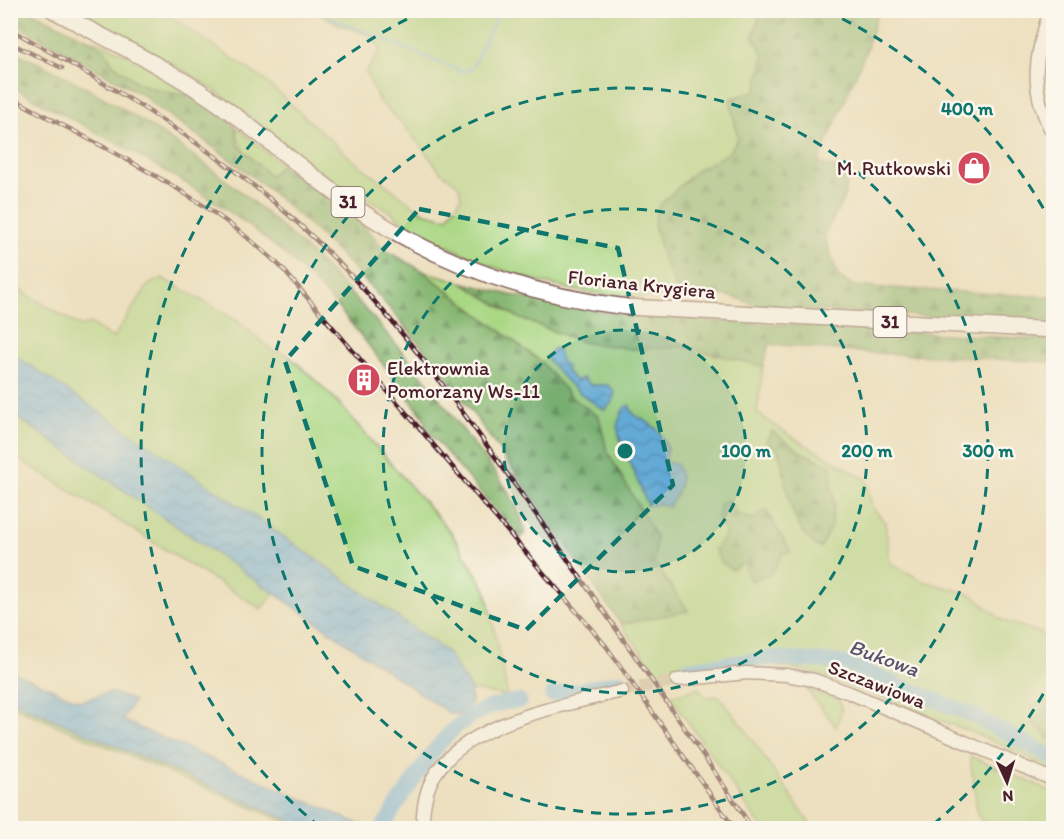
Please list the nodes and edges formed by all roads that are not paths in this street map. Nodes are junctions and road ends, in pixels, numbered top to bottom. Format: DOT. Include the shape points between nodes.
graph roads {
  1 [pos="53,10"];
  2 [pos="1050,10"];
  3 [pos="1053,136"];
  4 [pos="1053,330"];
  5 [pos="677,681"];
  6 [pos="622,691"];
  7 [pos="1053,780"];
  8 [pos="422,828"];
  1 -- 4 [label="main road, Floriana Krygiera / 31" via="190,85 358,209 445,258 496,279 608,305"];
  2 -- 3 [label="street" via="1035,79 1038,99"];
  5 -- 7 [label="street, Szczawiowa" via="746,673 814,680"];
  6 -- 8 [label="street" via="518,717 468,744 432,779"];
}
